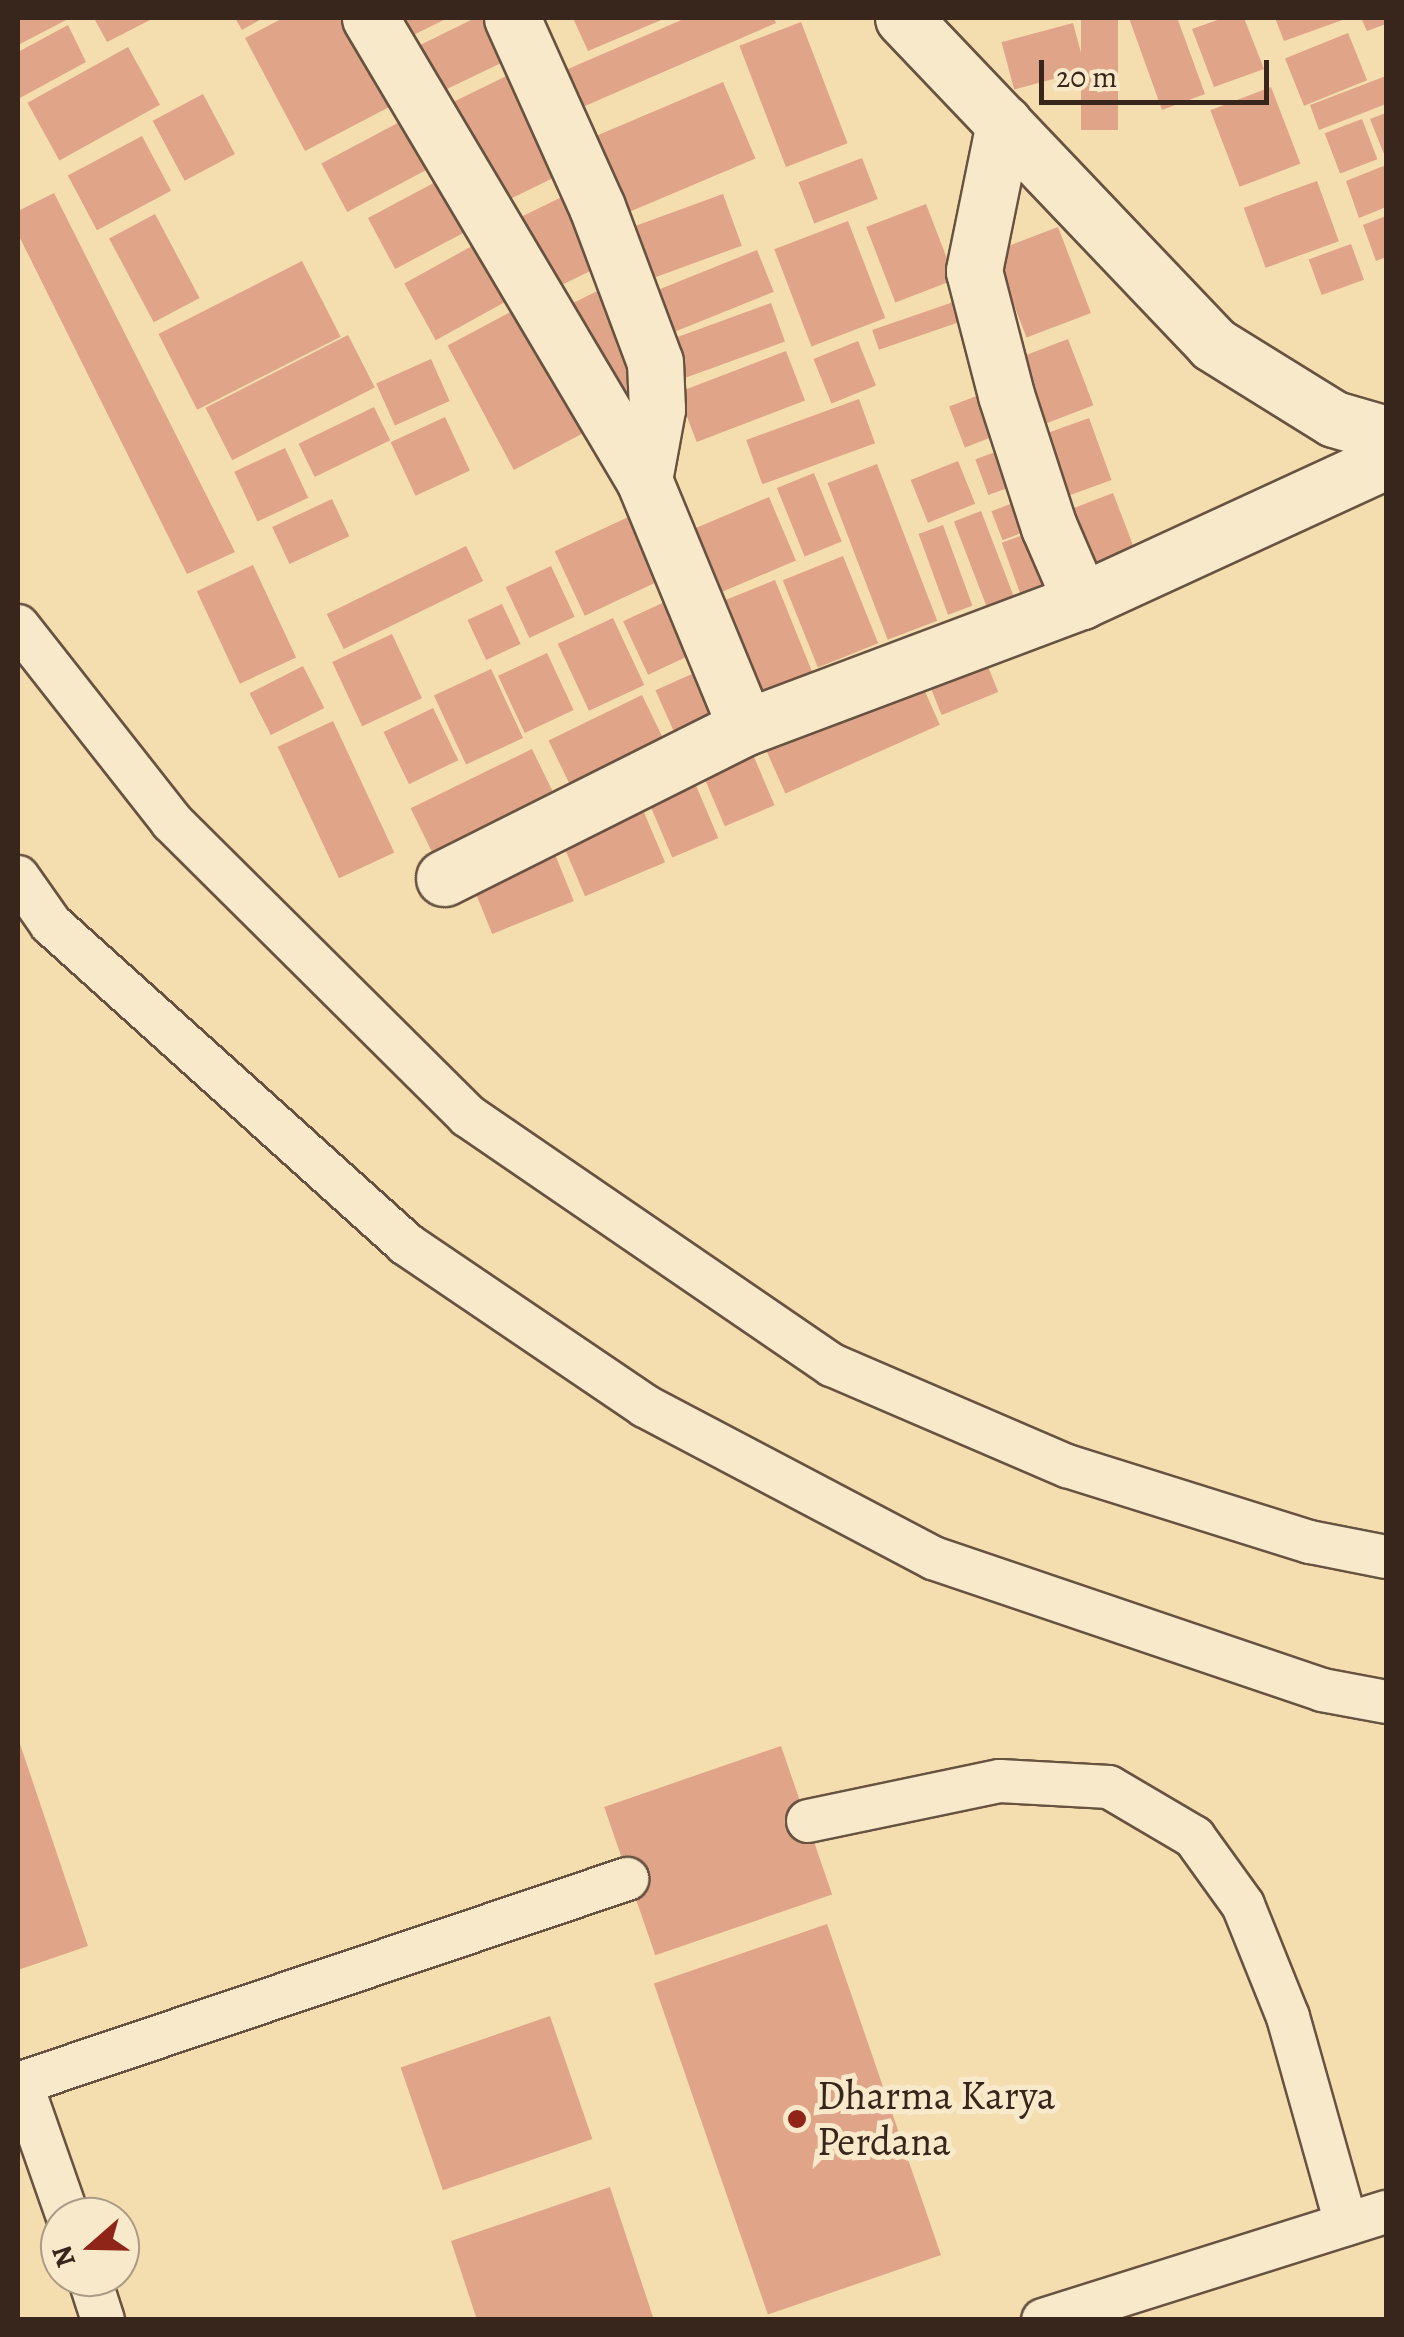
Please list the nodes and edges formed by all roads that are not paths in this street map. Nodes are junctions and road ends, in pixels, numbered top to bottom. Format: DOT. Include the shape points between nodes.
graph roads {
  1 [pos="370,18"];
  2 [pos="512,18"];
  3 [pos="903,18"];
  4 [pos="1004,123"];
  5 [pos="1386,434"];
  6 [pos="1386,461"];
  7 [pos="644,480"];
  8 [pos="1081,601"];
  9 [pos="18,626"];
  10 [pos="746,727"];
  11 [pos="18,876"];
  12 [pos="444,878"];
  13 [pos="1386,1557"];
  14 [pos="1386,1702"];
  15 [pos="808,1821"];
  16 [pos="627,1879"];
  17 [pos="19,2084"];
  18 [pos="61,2197"];
  19 [pos="1386,2212"];
  20 [pos="1346,2224"];
  21 [pos="1042,2320"];
  1 -- 7 [label="street"];
  2 -- 7 [label="street" via="597,207 655,362 657,409"];
  3 -- 4 [label="street"];
  4 -- 5 [label="street" via="1213,344 1334,419"];
  4 -- 8 [label="street" via="974,272 1012,414"];
  6 -- 8 [label="street"];
  7 -- 10 [label="street"];
  8 -- 10 [label="street"];
  9 -- 13 [label="lane" via="172,822 468,1116 832,1365 1067,1466 1310,1542"];
  10 -- 12 [label="street"];
  11 -- 14 [label="lane" via="51,924 406,1244 646,1406 933,1558 1322,1690"];
  15 -- 20 [label="lane" via="1000,1781 1109,1788 1194,1837 1243,1905 1288,2017"];
  16 -- 17 [label="lane"];
  17 -- 18 [label="lane"];
  19 -- 20 [label="lane"];
  20 -- 21 [label="lane"];
}
